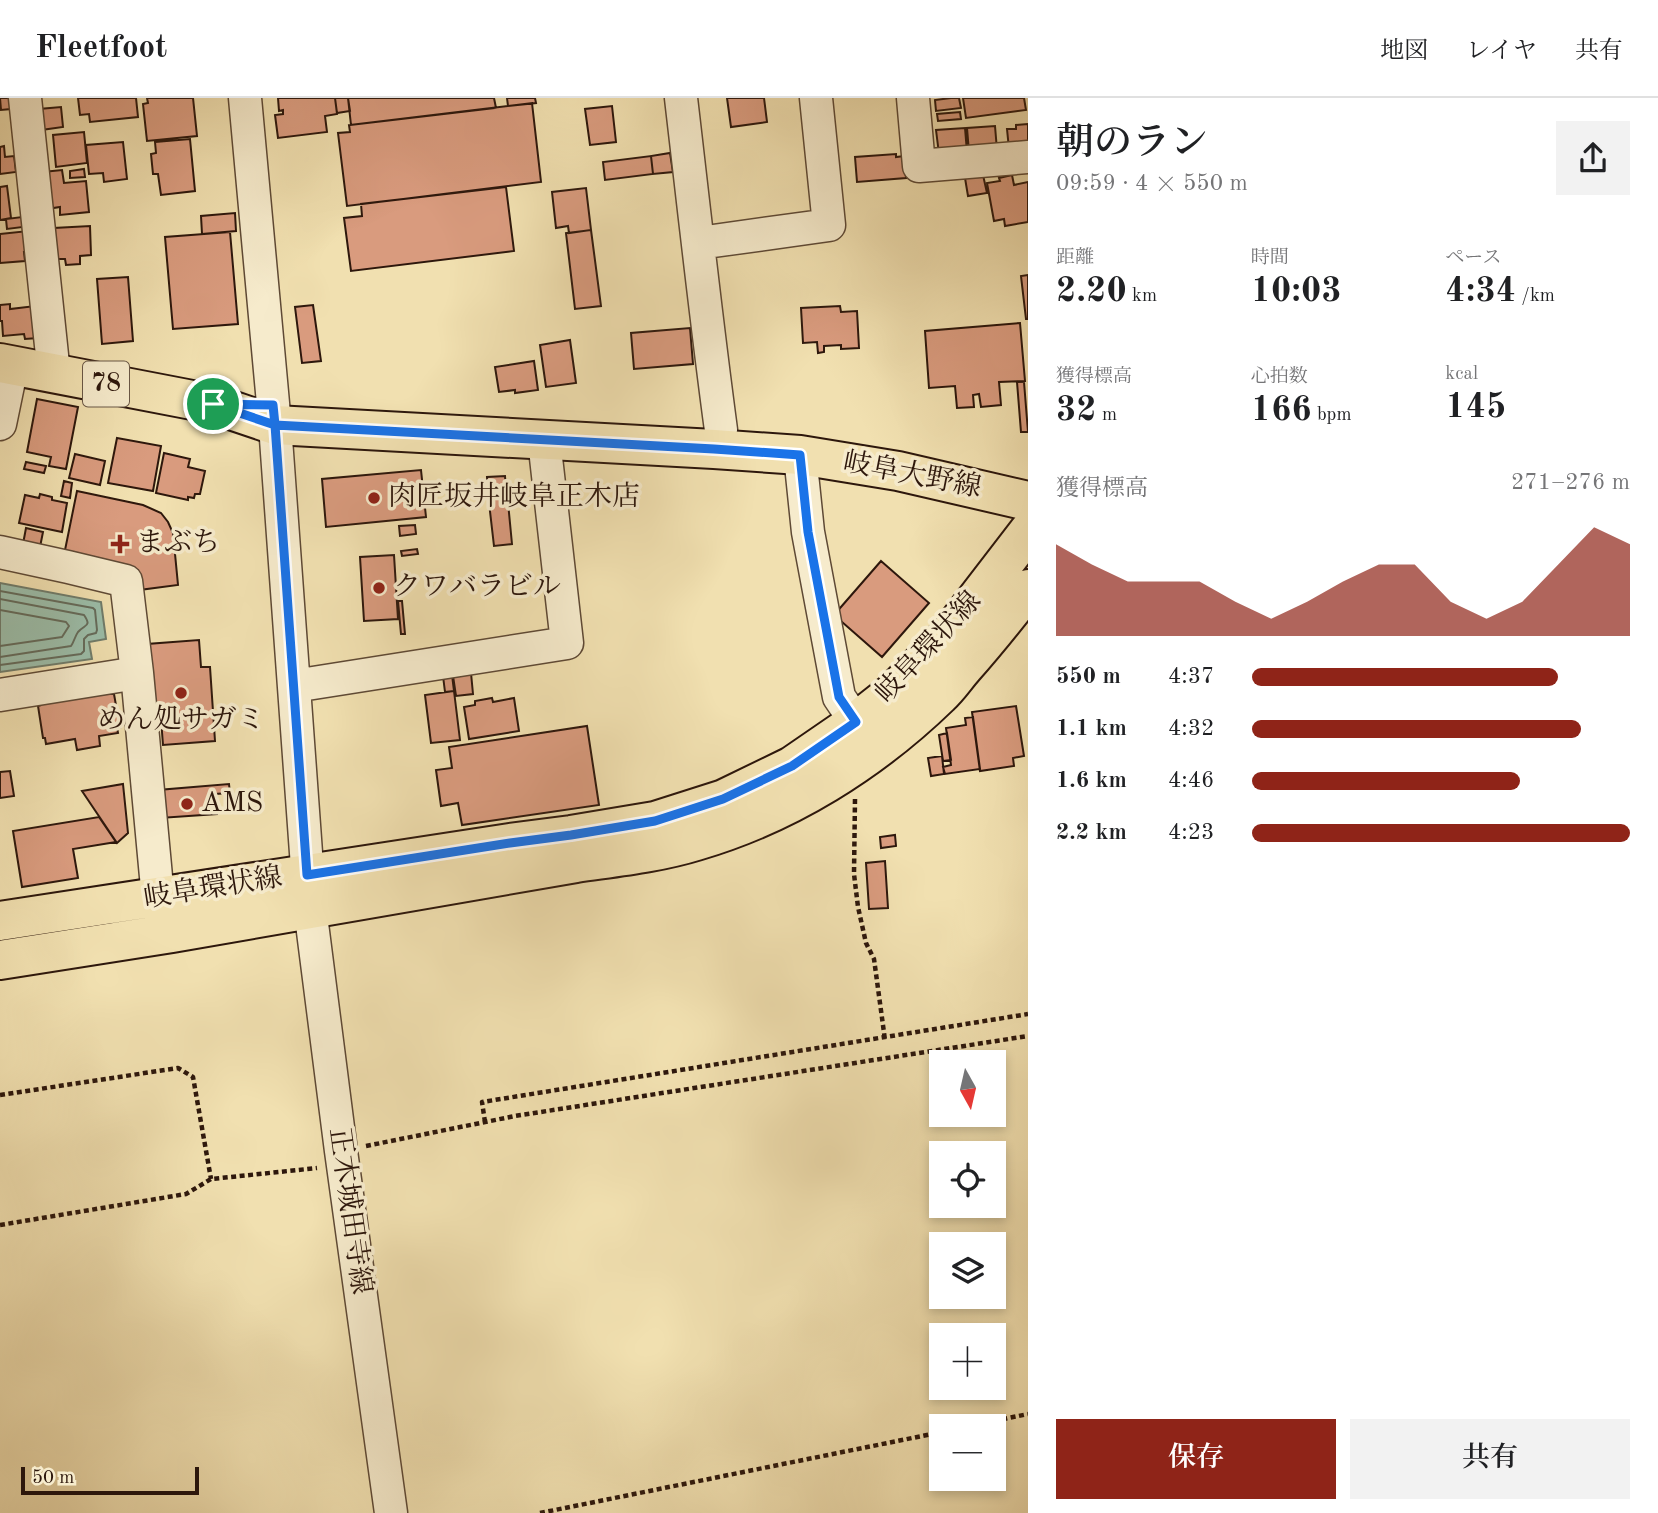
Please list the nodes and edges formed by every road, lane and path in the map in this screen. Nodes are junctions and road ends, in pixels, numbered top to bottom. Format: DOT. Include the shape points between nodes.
graph roads {
  1 [pos="26,98"];
  2 [pos="245,98"];
  3 [pos="681,98"];
  4 [pos="816,98"];
  5 [pos="913,98"];
  6 [pos="1028,157"];
  7 [pos="699,243"];
  8 [pos="6,365"];
  9 [pos="54,374"];
  10 [pos="274,415"];
  11 [pos="0,424"];
  12 [pos="721,430"];
  13 [pos="544,440"];
  14 [pos="800,455"];
  15 [pos="1028,478"];
  16 [pos="1028,501"];
  17 [pos="1028,532"];
  18 [pos="0,552"];
  19 [pos="1028,589"];
  20 [pos="137,673"];
  21 [pos="294,686"];
  22 [pos="0,695"];
  23 [pos="856,722"];
  24 [pos="843,773"];
  25 [pos="309,892"];
  26 [pos="158,898"];
  27 [pos="0,921"];
  28 [pos="0,960"];
  29 [pos="1028,1014"];
  30 [pos="1028,1036"];
  31 [pos="885,1038"];
  32 [pos="0,1095"];
  33 [pos="485,1122"];
  34 [pos="342,1158"];
  35 [pos="211,1179"];
  36 [pos="0,1224"];
  37 [pos="1028,1414"];
  38 [pos="1006,1418"];
  39 [pos="929,1435"];
  40 [pos="391,1513"];
  41 [pos="540,1513"];
  1 -- 9 [label="street"];
  2 -- 10 [label="street, 正木城田寺線"];
  3 -- 7 [label="street"];
  4 -- 7 [label="street" via="829,225"];
  5 -- 6 [label="street" via="919,166"];
  7 -- 12 [label="street"];
  8 -- 9 [label="main road, 岐阜大野線 / 78"];
  8 -- 11 [label="street"];
  9 -- 10 [label="main road, 岐阜大野線 / 78"];
  10 -- 12 [label="main road, 岐阜大野線 / 78" via="402,409"];
  10 -- 13 [label="main road, 岐阜大野線 / 78"];
  10 -- 21 [label="street, 正木城田寺線"];
  12 -- 15 [label="main road, 岐阜大野線 / 78" via="806,436"];
  13 -- 14 [label="main road, 岐阜大野線 / 78"];
  13 -- 21 [label="street" via="567,643"];
  14 -- 16 [label="main road, 岐阜大野線 / 78" via="898,471"];
  14 -- 23 [label="street" via="808,532 839,697"];
  17 -- 23 [label="main road, 岐阜環状線" via="948,636 894,692"];
  18 -- 20 [label="street" via="125,581"];
  19 -- 24 [label="main road, 岐阜環状線" via="941,694 881,747"];
  20 -- 22 [label="street"];
  20 -- 26 [label="street"];
  21 -- 25 [label="street, 正木城田寺線"];
  23 -- 25 [label="main road, 岐阜環状線" via="792,766 723,799 655,821 510,843"];
  24 -- 25 [label="main road, 岐阜環状線" via="783,807 695,842 576,863"];
  24 -- 31 [label="path" via="854,792 858,907 874,959"];
  25 -- 26 [label="main road, 岐阜環状線"];
  25 -- 28 [label="main road, 岐阜環状線"];
  25 -- 34 [label="street, 正木城田寺線"];
  26 -- 27 [label="main road, 岐阜環状線"];
  29 -- 31 [label="path"];
  30 -- 33 [label="path"];
  31 -- 33 [label="path" via="482,1102"];
  32 -- 35 [label="path" via="178,1068 193,1077"];
  33 -- 34 [label="path"];
  34 -- 35 [label="path"];
  34 -- 40 [label="street, 正木城田寺線"];
  35 -- 36 [label="path" via="186,1194"];
  37 -- 38 [label="path"];
  39 -- 41 [label="path"];
}
